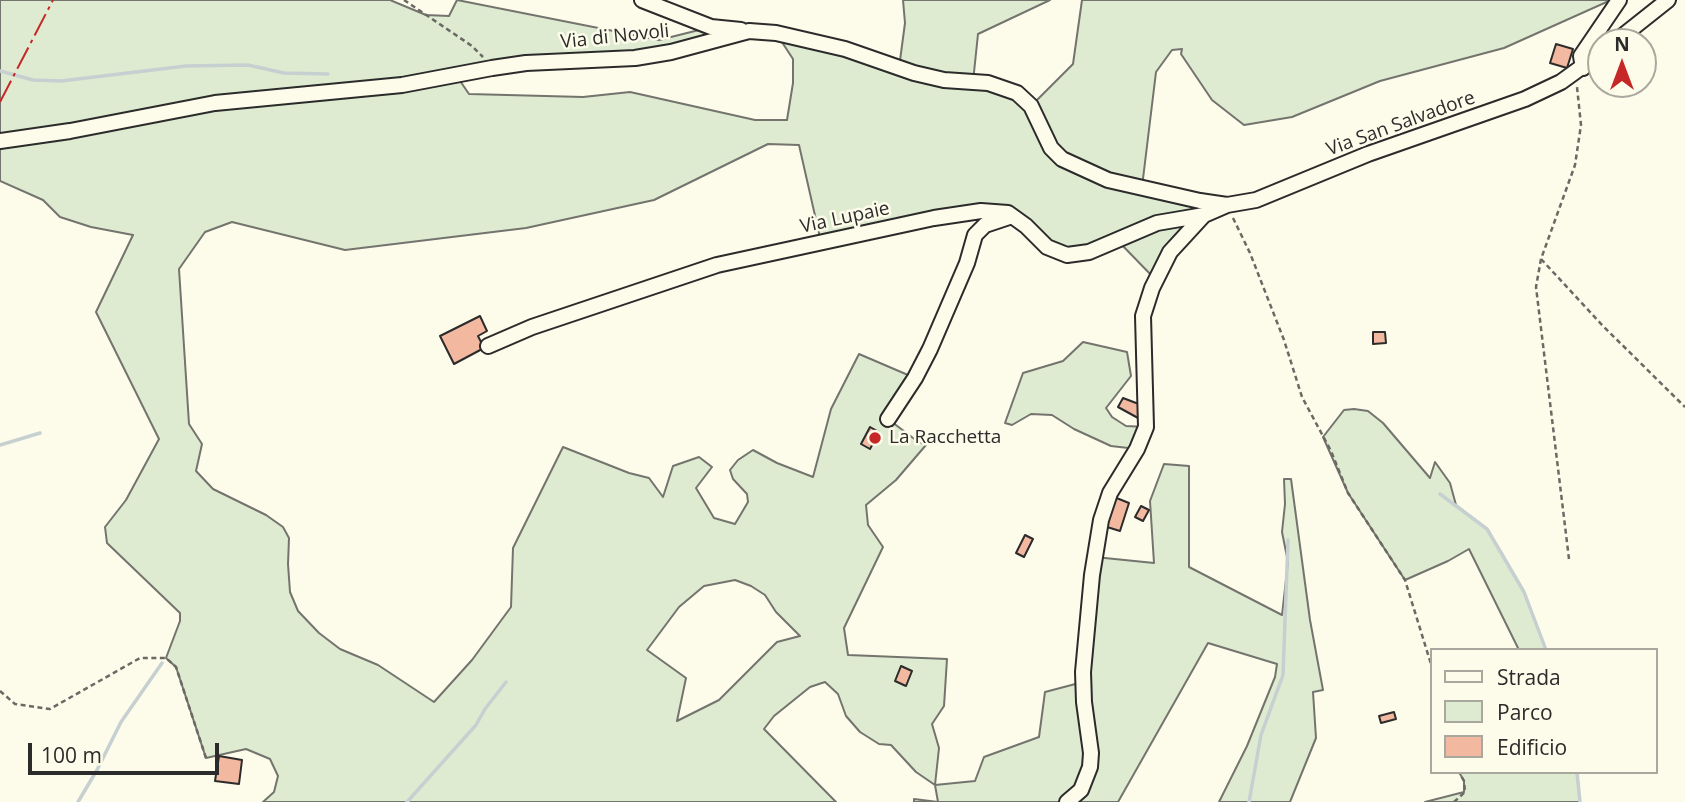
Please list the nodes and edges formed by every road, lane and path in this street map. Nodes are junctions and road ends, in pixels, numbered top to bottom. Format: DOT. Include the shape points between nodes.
graph roads {
  1 [pos="404,0"];
  2 [pos="642,0"];
  3 [pos="1619,0"];
  4 [pos="1668,0"];
  5 [pos="1633,28"];
  6 [pos="749,31"];
  7 [pos="1587,64"];
  8 [pos="492,68"];
  9 [pos="1579,71"];
  10 [pos="0,141"];
  11 [pos="1227,205"];
  12 [pos="1204,215"];
  13 [pos="1013,216"];
  14 [pos="1541,259"];
  15 [pos="488,346"];
  16 [pos="1685,407"];
  17 [pos="888,419"];
  18 [pos="1569,559"];
  19 [pos="1430,661"];
  20 [pos="0,691"];
  21 [pos="206,758"];
  22 [pos="1460,774"];
  23 [pos="1067,802"];
  24 [pos="1454,802"];
  1 -- 8 [label="path" via="472,46"];
  2 -- 6 [label="street" via="711,27"];
  3 -- 9 [label="street" via="1581,56"];
  4 -- 5 [label="street"];
  6 -- 8 [label="street, Via di Novoli" via="635,58"];
  6 -- 11 [label="street, Via di Novoli" via="845,49 915,73 988,83 1017,93 1031,106 1051,148 1062,159 1108,180"];
  7 -- 9 [label="street, Via San Salvadore"];
  8 -- 10 [label="street, Via di Novoli" via="402,86 215,103"];
  9 -- 11 [label="street, Via San Salvadore" via="1525,99 1368,154 1256,200"];
  9 -- 14 [label="path" via="1581,125 1575,166"];
  11 -- 12 [label="street"];
  11 -- 19 [label="path" via="1284,340 1302,397 1348,493 1405,580"];
  12 -- 13 [label="street" via="1157,223 1089,252 1067,255 1047,247"];
  12 -- 23 [label="street" via="1170,252 1143,316 1146,427 1110,493 1101,520 1083,672 1091,760 1081,790"];
  13 -- 15 [label="street, Via Lupaie" via="981,211 934,218 717,265"];
  13 -- 17 [label="street" via="985,225 975,235 930,349"];
  14 -- 16 [label="path"];
  14 -- 18 [label="path" via="1536,287"];
  20 -- 21 [label="path" via="15,704 50,709 139,658 166,658 176,667"];
  22 -- 24 [label="path" via="1465,792"];
}
